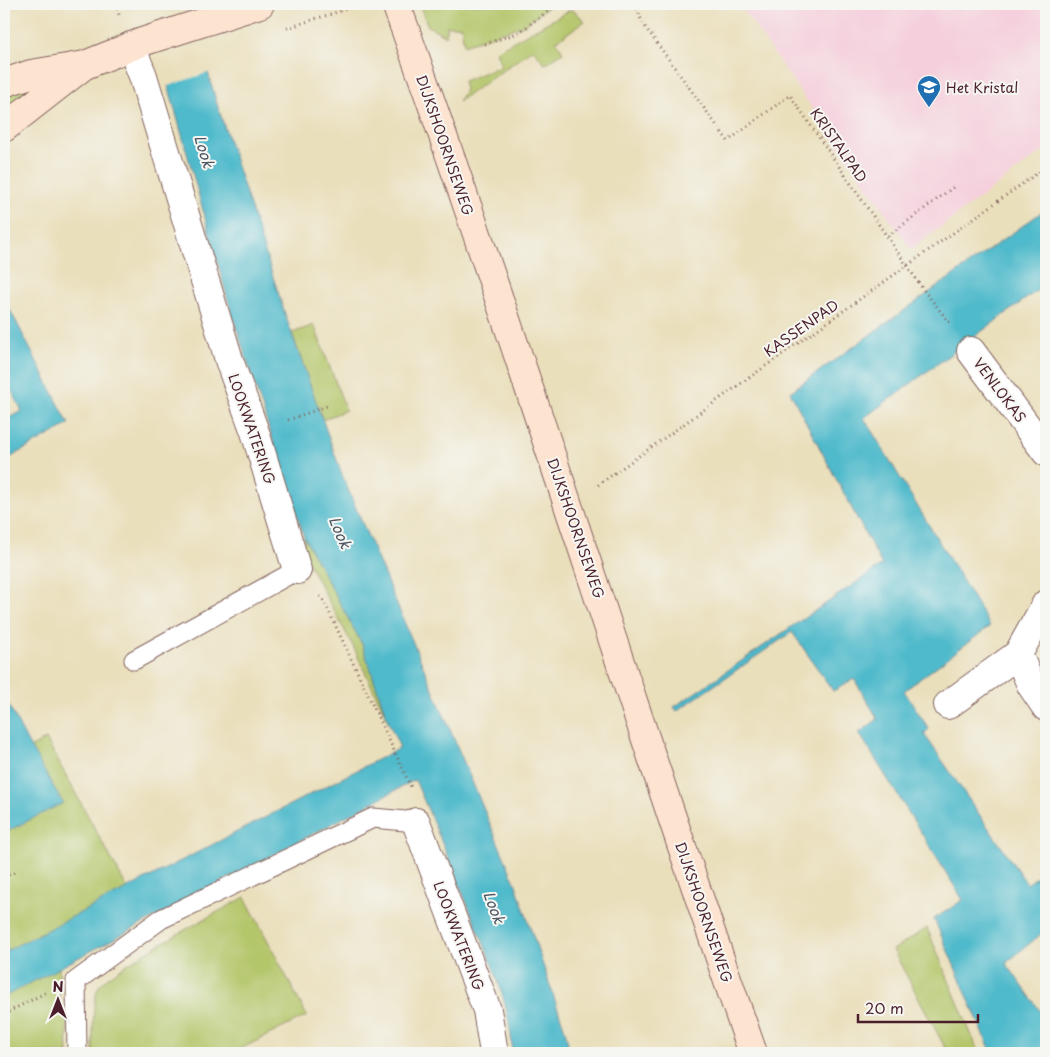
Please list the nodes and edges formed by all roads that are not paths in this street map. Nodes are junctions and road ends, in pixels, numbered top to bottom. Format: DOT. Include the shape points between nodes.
graph roads {
  1 [pos="260,4"];
  2 [pos="396,4"];
  3 [pos="137,44"];
  4 [pos="85,65"];
  5 [pos="4,83"];
  6 [pos="4,128"];
  7 [pos="971,351"];
  8 [pos="1046,452"];
  9 [pos="297,570"];
  10 [pos="1046,604"];
  11 [pos="1018,654"];
  12 [pos="134,660"];
  13 [pos="948,705"];
  14 [pos="1046,707"];
  15 [pos="416,822"];
  16 [pos="77,1053"];
  17 [pos="494,1053"];
  18 [pos="753,1053"];
  1 -- 3 [label="street"];
  2 -- 18 [label="street, DIJKSHOORNSEWEG"];
  3 -- 4 [label="street"];
  3 -- 9 [label="street, LOOKWATERING" via="143,76 230,363"];
  4 -- 5 [label="street" via="31,74"];
  4 -- 6 [label="street"];
  7 -- 8 [label="street, VENLOKAS"];
  9 -- 12 [label="lane"];
  10 -- 11 [label="street"];
  11 -- 13 [label="street"];
  11 -- 14 [label="street" via="1031,685"];
  15 -- 16 [label="lane" via="373,818 161,919 76,981"];
  15 -- 17 [label="street, LOOKWATERING" via="487,1010"];
}
